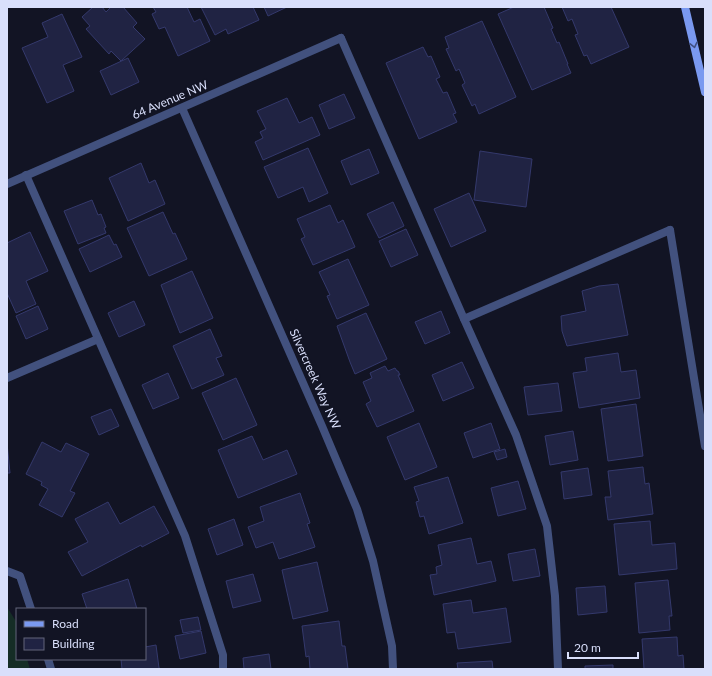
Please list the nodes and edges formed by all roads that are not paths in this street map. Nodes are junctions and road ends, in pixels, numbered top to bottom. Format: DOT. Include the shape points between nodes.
graph roads {
  1 [pos="685,7"];
  2 [pos="705,92"];
  3 [pos="182,108"];
  4 [pos="26,175"];
  5 [pos="7,184"];
  6 [pos="464,319"];
  7 [pos="98,339"];
  8 [pos="7,378"];
  9 [pos="705,446"];
  10 [pos="7,571"];
  11 [pos="31,608"];
  12 [pos="223,669"];
  13 [pos="393,669"];
  14 [pos="558,669"];
  1 -- 2 [label="main road, one-way"];
  3 -- 4 [label="street, 64 Avenue NW"];
  3 -- 6 [label="street, 64 Avenue NW" via="341,38"];
  3 -- 13 [label="street, Silvercreek Way NW" via="357,510 373,560 392,646"];
  4 -- 5 [label="street, 64 Avenue NW"];
  4 -- 7 [label="street"];
  6 -- 9 [label="street" via="670,230"];
  6 -- 14 [label="street" via="516,435 547,526 555,596"];
  7 -- 8 [label="street"];
  7 -- 12 [label="street" via="185,536 223,655"];
  10 -- 11 [label="street" via="20,576"];
}
